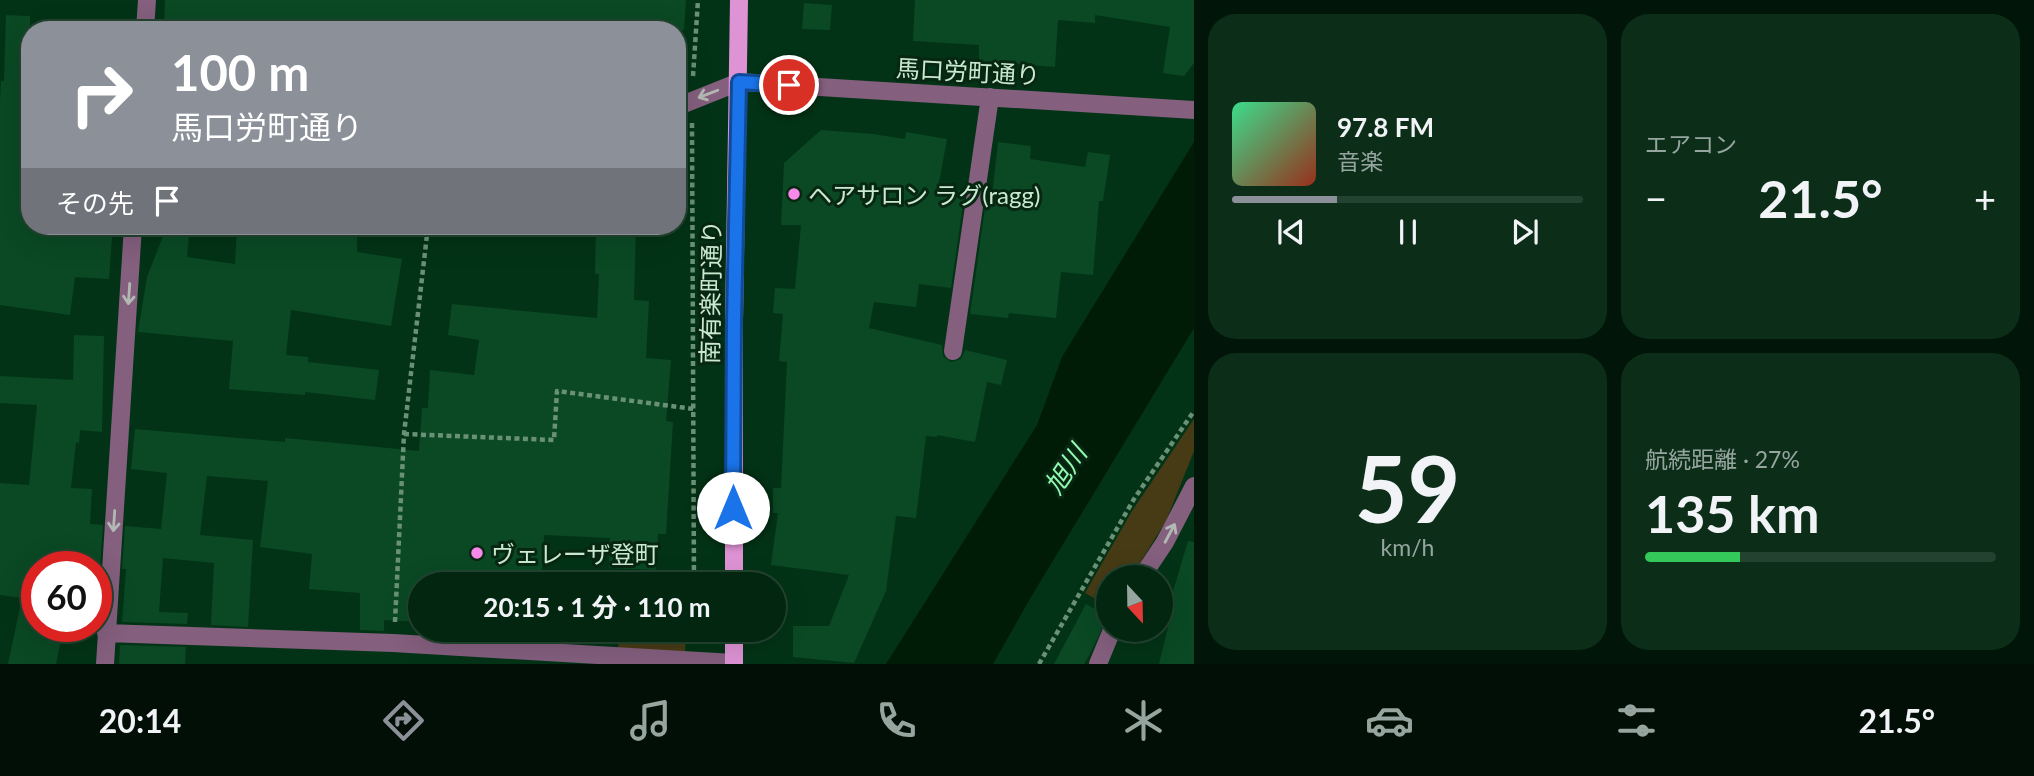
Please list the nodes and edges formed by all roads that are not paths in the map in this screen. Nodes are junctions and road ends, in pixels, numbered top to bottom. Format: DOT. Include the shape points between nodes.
graph roads {
  1 [pos="147,0"];
  2 [pos="738,0"];
  3 [pos="146,21"];
  4 [pos="739,82"];
  5 [pos="990,97"];
  6 [pos="686,102"];
  7 [pos="1191,106"];
  8 [pos="132,235"];
  9 [pos="953,351"];
  10 [pos="1194,486"];
  11 [pos="111,551"];
  12 [pos="1150,565"];
  13 [pos="734,572"];
  14 [pos="112,633"];
  15 [pos="105,642"];
  16 [pos="734,642"];
  17 [pos="1107,642"];
  18 [pos="734,663"];
  19 [pos="104,664"];
  20 [pos="1098,664"];
  1 -- 3 [label="street"];
  2 -- 4 [label="main road, 南有楽町通り"];
  4 -- 5 [label="street, 馬口労町通り"];
  4 -- 6 [label="street, one-way"];
  4 -- 13 [label="main road, 南有楽町通り"];
  5 -- 7 [label="street, 馬口労町通り"];
  5 -- 9 [label="street"];
  8 -- 11 [label="street, one-way"];
  12 -- 10 [label="street, one-way"];
  14 -- 18 [label="street" via="393,643"];
  15 -- 19 [label="street"];
  16 -- 18 [label="main road"];
  17 -- 20 [label="street"];
}
